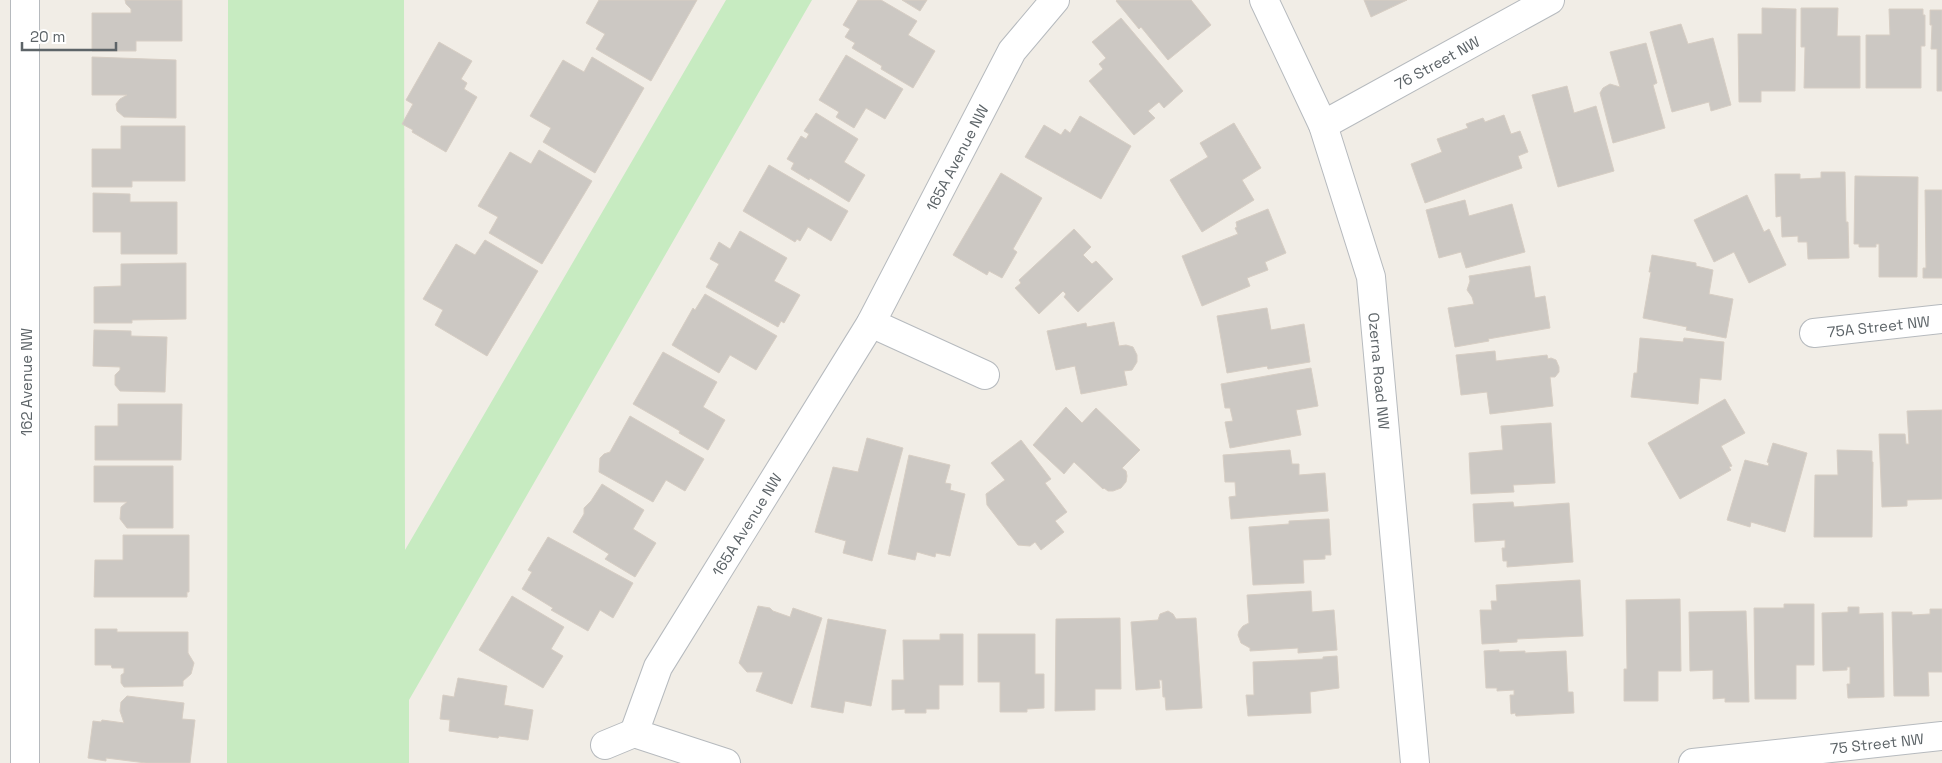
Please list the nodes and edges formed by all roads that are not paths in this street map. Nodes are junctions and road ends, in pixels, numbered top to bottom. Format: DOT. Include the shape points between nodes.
graph roads {
  1 [pos="25,0"];
  2 [pos="1055,0"];
  3 [pos="1264,0"];
  4 [pos="1550,0"];
  5 [pos="1323,125"];
  6 [pos="1942,319"];
  7 [pos="872,323"];
  8 [pos="1814,333"];
  9 [pos="986,375"];
  10 [pos="634,733"];
  11 [pos="1942,736"];
  12 [pos="605,745"];
  13 [pos="25,763"];
  14 [pos="726,763"];
  15 [pos="1415,763"];
  16 [pos="1693,763"];
  1 -- 13 [label="street, 162 Avenue NW"];
  2 -- 7 [label="street, 165A Avenue NW" via="1012,51"];
  3 -- 5 [label="street, Ozerna Road NW"];
  4 -- 5 [label="street, 76 Street NW"];
  5 -- 15 [label="street, Ozerna Road NW" via="1371,278"];
  6 -- 8 [label="street, 75A Street NW"];
  7 -- 9 [label="street"];
  7 -- 10 [label="street, 165A Avenue NW" via="658,668"];
  10 -- 12 [label="street"];
  10 -- 14 [label="street"];
  11 -- 16 [label="street, 75 Street NW"];
}
